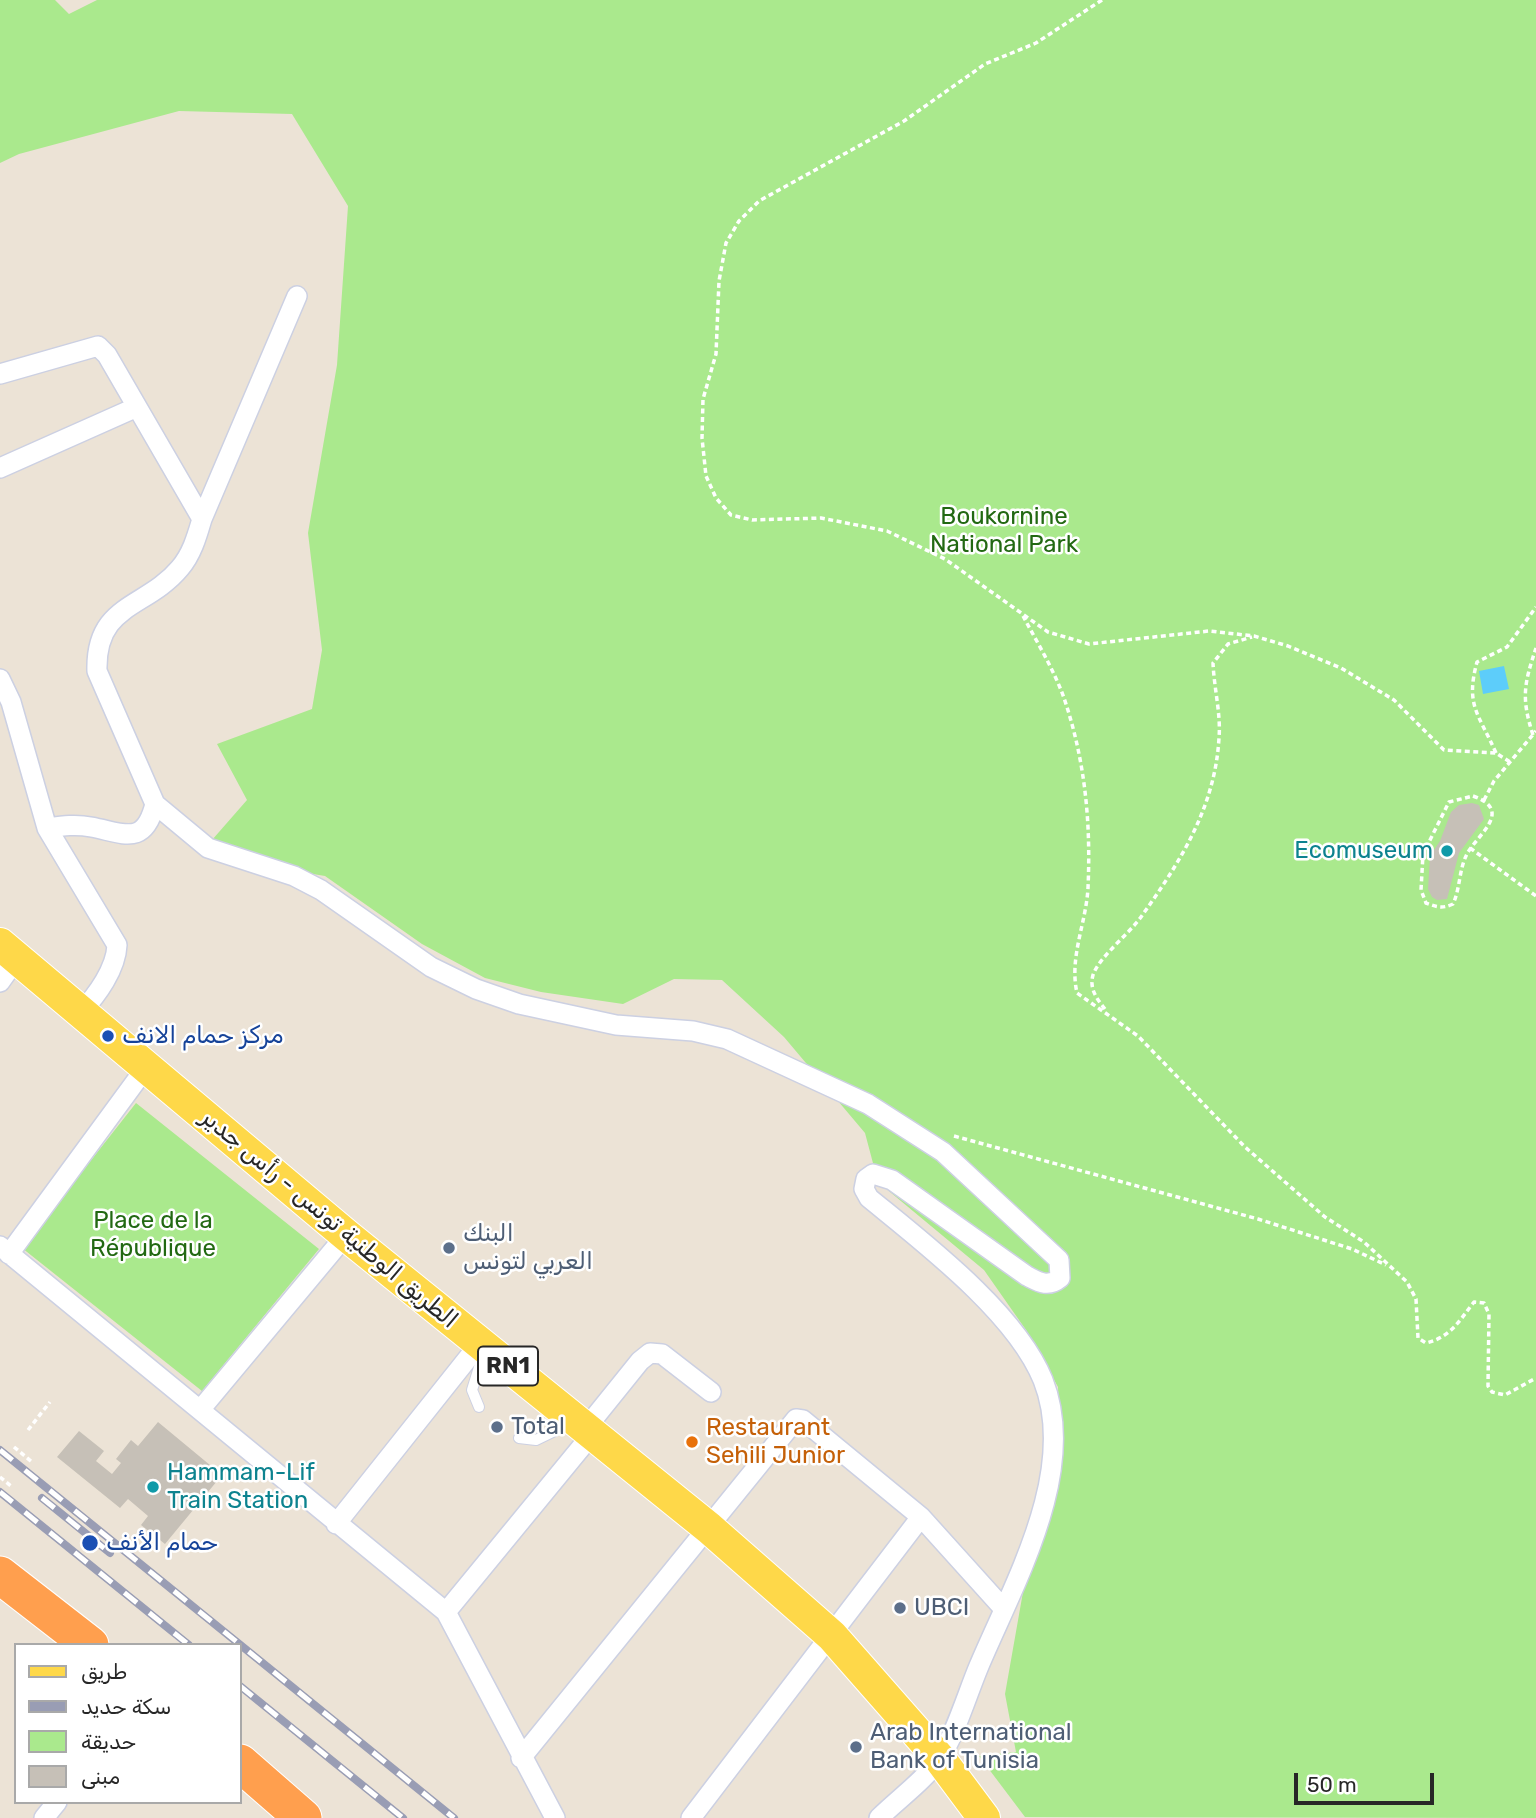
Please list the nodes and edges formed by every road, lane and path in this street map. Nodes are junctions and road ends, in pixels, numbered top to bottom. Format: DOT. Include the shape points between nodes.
graph roads {
  1 [pos="1102,0"];
  2 [pos="297,296"];
  3 [pos="0,374"];
  4 [pos="137,407"];
  5 [pos="0,468"];
  6 [pos="202,519"];
  7 [pos="1536,607"];
  8 [pos="1022,614"];
  9 [pos="1254,636"];
  10 [pos="1536,648"];
  11 [pos="0,679"];
  12 [pos="1534,733"];
  13 [pos="1496,753"];
  14 [pos="1510,762"];
  15 [pos="1483,800"];
  16 [pos="155,804"];
  17 [pos="47,828"];
  18 [pos="1470,848"];
  19 [pos="1536,896"];
  20 [pos="6,961"];
  21 [pos="1107,1011"];
  22 [pos="81,1012"];
  23 [pos="147,1066"];
  24 [pos="950,1135"];
  25 [pos="346,1235"];
  26 [pos="5,1250"];
  27 [pos="1391,1267"];
  28 [pos="482,1346"];
  29 [pos="1536,1378"];
  30 [pos="711,1392"];
  31 [pos="50,1402"];
  32 [pos="479,1406"];
  33 [pos="200,1410"];
  34 [pos="585,1427"];
  35 [pos="28,1430"];
  36 [pos="519,1438"];
  37 [pos="14,1447"];
  38 [pos="32,1462"];
  39 [pos="0,1477"];
  40 [pos="11,1486"];
  41 [pos="921,1517"];
  42 [pos="337,1524"];
  43 [pos="709,1528"];
  44 [pos="0,1575"];
  45 [pos="0,1600"];
  46 [pos="1003,1608"];
  47 [pos="446,1612"];
  48 [pos="832,1636"];
  49 [pos="55,1643"];
  50 [pos="87,1643"];
  51 [pos="521,1758"];
  52 [pos="940,1759"];
  53 [pos="242,1765"];
  54 [pos="242,1793"];
  55 [pos="55,1804"];
  56 [pos="44,1818"];
  57 [pos="273,1818"];
  58 [pos="303,1818"];
  59 [pos="555,1818"];
  60 [pos="691,1818"];
  61 [pos="878,1818"];
  62 [pos="984,1818"];
  1 -- 8 [label="path" via="1036,43 985,64 904,121 759,201 738,221 726,243 719,281 716,354 703,399 706,476 731,515 752,520 821,518 887,531 945,559"];
  2 -- 6 [label="street"];
  3 -- 4 [label="street" via="98,346"];
  4 -- 5 [label="street"];
  4 -- 6 [label="street"];
  6 -- 16 [label="street" via="180,568 119,612 97,649 97,671"];
  7 -- 13 [label="path" via="1507,647 1477,662 1473,676 1473,707"];
  8 -- 9 [label="path" via="1048,632 1088,644 1209,631"];
  8 -- 21 [label="path" via="1063,695 1082,762 1090,861 1073,975 1077,993"];
  9 -- 13 [label="path" via="1341,668 1394,700 1444,750"];
  9 -- 21 [label="path" via="1228,644 1213,663 1220,735 1205,812 1140,919 1093,975 1093,993"];
  10 -- 12 [label="path" via="1524,684 1524,707"];
  11 -- 17 [label="street" via="11,702"];
  12 -- 14 [label="path"];
  13 -- 14 [label="path"];
  14 -- 15 [label="path"];
  15 -- 18 [label="path" via="1491,820"];
  15 -- 18 [label="path" via="1457,798 1445,808 1423,854 1421,890 1426,903 1443,908 1453,904"];
  16 -- 17 [label="street" via="151,820 140,832 116,834 72,824"];
  16 -- 46 [label="street" via="208,848 294,876 321,890 431,967 476,989 519,1004 604,1022 727,1039 887,1115 981,1184 1059,1260 1060,1278 1053,1284 1027,1276 892,1180 873,1174 864,1189 970,1284 1016,1336 1041,1377 1052,1407 1051,1468 1041,1516"];
  17 -- 22 [label="street" via="117,945 114,963"];
  18 -- 19 [label="path"];
  20 -- 22 [label="main road, الطريق الوطنية تونس - رأس جدير / RN1"];
  21 -- 27 [label="path" via="1138,1036 1245,1147"];
  22 -- 23 [label="main road, الطريق الوطنية تونس - رأس جدير / RN1"];
  23 -- 25 [label="main road, الطريق الوطنية تونس - رأس جدير / RN1"];
  23 -- 26 [label="street"];
  24 -- 27 [label="path" via="1258,1219 1352,1249"];
  25 -- 28 [label="main road, الطريق الوطنية تونس - رأس جدير / RN1"];
  25 -- 33 [label="street"];
  26 -- 33 [label="street"];
  27 -- 29 [label="path" via="1416,1299 1418,1338 1426,1343 1441,1340 1474,1302 1484,1303 1489,1314 1488,1386 1492,1392 1505,1395"];
  28 -- 32 [label="lane" via="472,1390"];
  28 -- 34 [label="main road, الطريق الوطنية تونس - رأس جدير / RN1"];
  28 -- 42 [label="street"];
  30 -- 34 [label="street" via="662,1354 650,1353"];
  31 -- 35 [label="path"];
  33 -- 42 [label="street"];
  34 -- 36 [label="lane" via="536,1440"];
  34 -- 43 [label="main road, الطريق الوطنية تونس - رأس جدير / RN1"];
  34 -- 47 [label="street"];
  37 -- 38 [label="path"];
  39 -- 40 [label="path"];
  41 -- 43 [label="street" via="799,1419"];
  41 -- 46 [label="street"];
  41 -- 48 [label="street"];
  42 -- 47 [label="street"];
  43 -- 48 [label="main road, الطريق الوطنية تونس - رأس جدير / RN1"];
  43 -- 51 [label="street"];
  44 -- 50 [label="highway"];
  45 -- 49 [label="highway"];
  46 -- 52 [label="street"];
  47 -- 51 [label="street"];
  48 -- 52 [label="main road, الطريق الوطنية تونس - رأس جدير / RN1"];
  48 -- 60 [label="street"];
  51 -- 59 [label="street"];
  52 -- 61 [label="street"];
  52 -- 62 [label="main road, الطريق الوطنية تونس - رأس جدير / RN1"];
  53 -- 58 [label="highway"];
  54 -- 57 [label="highway"];
  55 -- 56 [label="street"];
}
